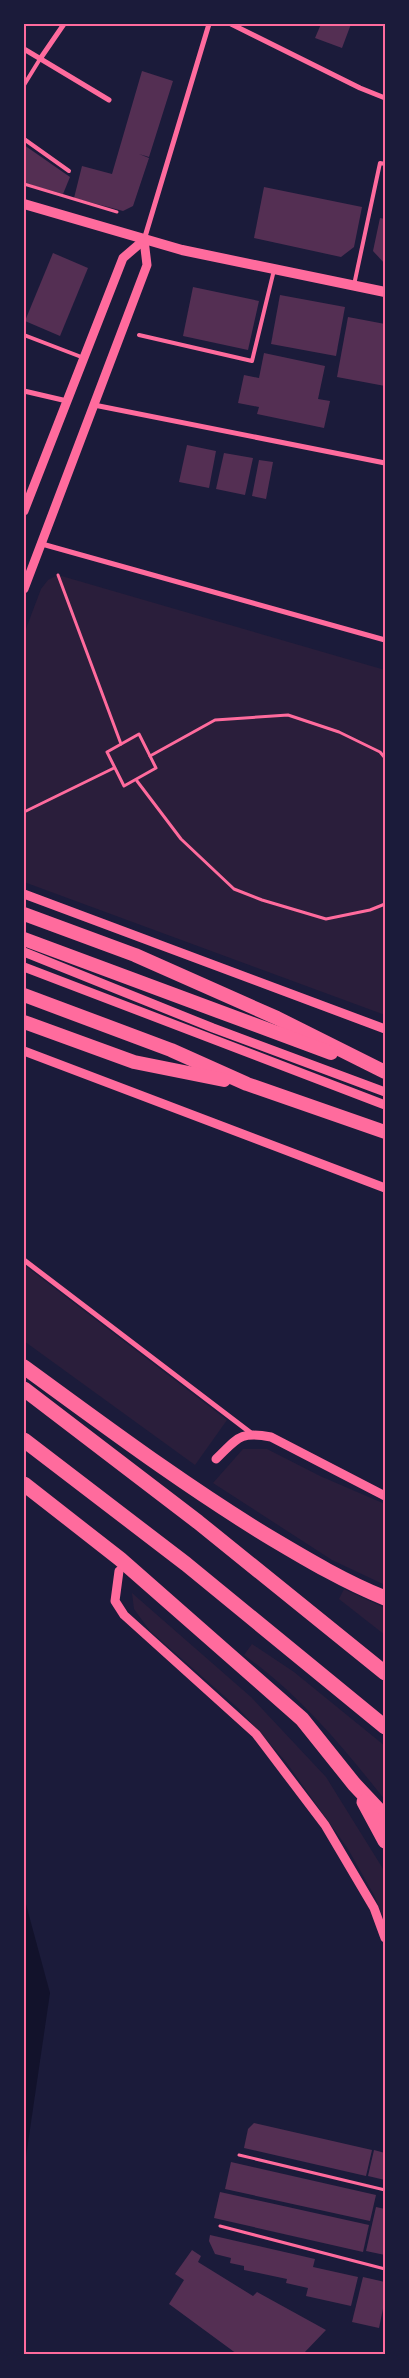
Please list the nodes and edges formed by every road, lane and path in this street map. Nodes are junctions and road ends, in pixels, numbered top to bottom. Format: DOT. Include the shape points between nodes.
graph roads {
  1 [pos="64,24"];
  2 [pos="209,24"];
  3 [pos="231,24"];
  4 [pos="24,49"];
  5 [pos="40,59"];
  6 [pos="24,85"];
  7 [pos="385,98"];
  8 [pos="109,100"];
  9 [pos="24,139"];
  10 [pos="385,164"];
  11 [pos="69,171"];
  12 [pos="24,184"];
  13 [pos="24,204"];
  14 [pos="117,212"];
  15 [pos="144,240"];
  16 [pos="274,270"];
  17 [pos="353,286"];
  18 [pos="385,292"];
  19 [pos="24,335"];
  20 [pos="138,335"];
  21 [pos="84,358"];
  22 [pos="24,391"];
  23 [pos="67,401"];
  24 [pos="94,405"];
  25 [pos="385,463"];
  26 [pos="24,511"];
  27 [pos="42,544"];
  28 [pos="58,575"];
  29 [pos="24,589"];
  30 [pos="385,640"];
  31 [pos="121,744"];
  32 [pos="150,756"];
  33 [pos="385,758"];
  34 [pos="114,768"];
  35 [pos="137,781"];
  36 [pos="24,812"];
  37 [pos="24,894"];
  38 [pos="385,904"];
  39 [pos="24,914"];
  40 [pos="24,939"];
  41 [pos="24,952"];
  42 [pos="24,967"];
  43 [pos="24,995"];
  44 [pos="24,1022"];
  45 [pos="385,1029"];
  46 [pos="24,1050"];
  47 [pos="385,1073"];
  48 [pos="247,1084"];
  49 [pos="385,1092"];
  50 [pos="385,1105"];
  51 [pos="385,1132"];
  52 [pos="385,1188"];
  53 [pos="24,1260"];
  54 [pos="24,1367"];
  55 [pos="24,1389"];
  56 [pos="252,1433"];
  57 [pos="24,1440"];
  58 [pos="216,1459"];
  59 [pos="24,1484"];
  60 [pos="385,1496"];
  61 [pos="119,1571"];
  62 [pos="385,1598"];
  63 [pos="385,1673"];
  64 [pos="385,1726"];
  65 [pos="354,1784"];
  66 [pos="385,1817"];
  67 [pos="385,1841"];
  68 [pos="385,1938"];
  69 [pos="239,2155"];
  70 [pos="385,2190"];
  71 [pos="220,2226"];
  72 [pos="385,2269"];
  1 -- 5 [label="street"];
  2 -- 15 [label="street"];
  3 -- 7 [label="street"];
  4 -- 5 [label="street"];
  5 -- 6 [label="lane"];
  5 -- 8 [label="street"];
  9 -- 11 [label="lane"];
  10 -- 17 [label="lane" via="380,163"];
  12 -- 14 [label="path"];
  13 -- 15 [label="main road"];
  15 -- 16 [label="main road"];
  15 -- 21 [label="street" via="123,258"];
  15 -- 24 [label="street" via="147,265"];
  16 -- 17 [label="main road"];
  16 -- 20 [label="lane" via="252,361"];
  17 -- 18 [label="main road"];
  19 -- 21 [label="lane"];
  21 -- 23 [label="street"];
  22 -- 23 [label="street"];
  23 -- 26 [label="street"];
  24 -- 25 [label="street"];
  24 -- 27 [label="street"];
  27 -- 29 [label="street"];
  27 -- 30 [label="street"];
  28 -- 31 [label="path"];
  31 -- 32 [label="path" via="139,734"];
  31 -- 34 [label="path" via="106,752"];
  32 -- 33 [label="path" via="215,720 288,716 339,732 380,752"];
  32 -- 35 [label="path" via="156,768"];
  34 -- 35 [label="path" via="124,786"];
  34 -- 36 [label="path"];
  35 -- 38 [label="path" via="181,839 234,888 326,919"];
  37 -- 45 [label="street"];
  39 -- 47 [label="highway" via="153,963 277,1018"];
  40 -- 47 [label="highway"];
  41 -- 49 [label="street" via="213,1028"];
  42 -- 50 [label="street"];
  43 -- 48 [label="highway" via="171,1050"];
  44 -- 48 [label="highway" via="134,1062"];
  46 -- 52 [label="street"];
  48 -- 51 [label="highway"];
  53 -- 56 [label="street"];
  54 -- 62 [label="highway" via="220,1507 345,1580"];
  55 -- 63 [label="highway" via="198,1522"];
  56 -- 58 [label="street" via="237,1438"];
  56 -- 60 [label="street" via="271,1437"];
  57 -- 64 [label="highway" via="186,1564"];
  59 -- 65 [label="highway" via="120,1558 302,1719"];
  61 -- 68 [label="street" via="115,1601 124,1615 256,1734 325,1825 374,1908"];
  65 -- 66 [label="highway"];
  65 -- 67 [label="highway"];
  69 -- 70 [label="path"];
  71 -- 72 [label="path"];
}
